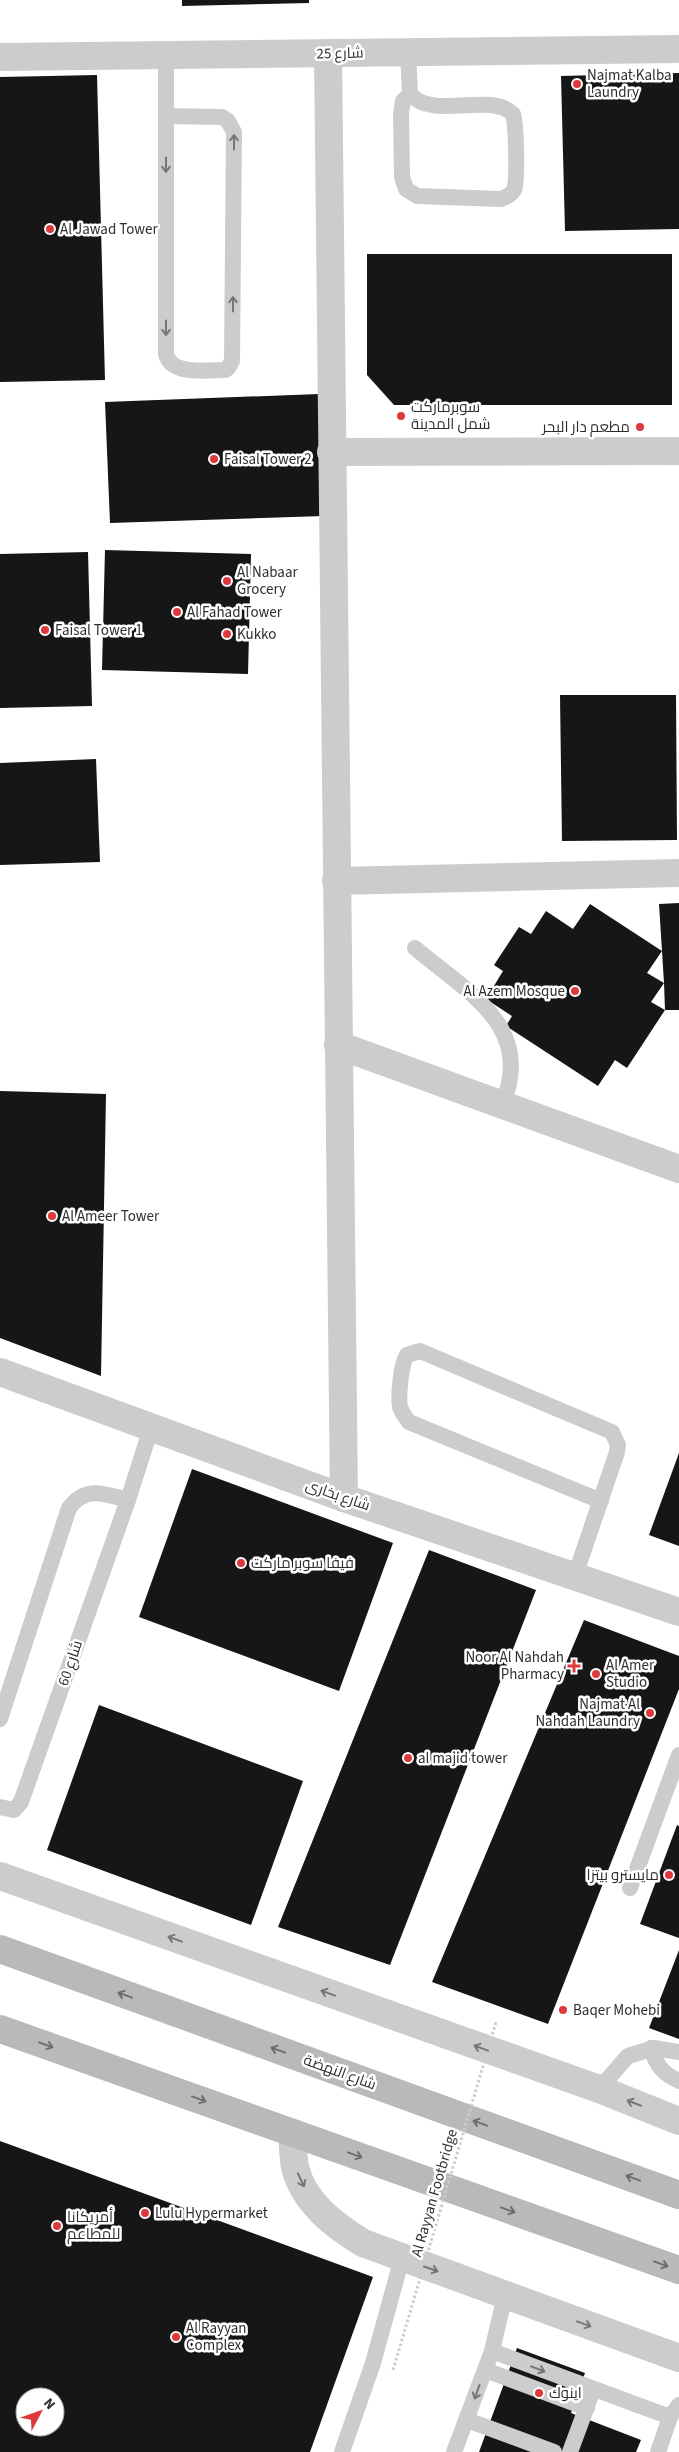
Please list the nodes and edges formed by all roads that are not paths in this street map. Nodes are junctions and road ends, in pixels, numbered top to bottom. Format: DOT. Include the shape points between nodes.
graph roads {
  1 [pos="679,49"];
  2 [pos="408,52"];
  3 [pos="328,53"];
  4 [pos="166,55"];
  5 [pos="0,57"];
  6 [pos="410,94"];
  7 [pos="166,116"];
  8 [pos="679,450"];
  9 [pos="331,452"];
  10 [pos="679,873"];
  11 [pos="336,881"];
  12 [pos="415,948"];
  13 [pos="338,1046"];
  14 [pos="502,1105"];
  15 [pos="679,1169"];
  16 [pos="0,1372"];
  17 [pos="151,1428"];
  18 [pos="344,1498"];
  19 [pos="128,1500"];
  20 [pos="601,1501"];
  21 [pos="575,1576"];
  22 [pos="679,1612"];
  23 [pos="0,1719"];
  24 [pos="679,1755"];
  25 [pos="0,1807"];
  26 [pos="0,1876"];
  27 [pos="630,1888"];
  28 [pos="0,1949"];
  29 [pos="0,2029"];
  30 [pos="651,2048"];
  31 [pos="679,2052"];
  32 [pos="679,2081"];
  33 [pos="598,2090"];
  34 [pos="679,2121"];
  35 [pos="292,2133"];
  36 [pos="679,2195"];
  37 [pos="402,2258"];
  38 [pos="679,2270"];
  39 [pos="505,2295"];
  40 [pos="492,2351"];
  41 [pos="679,2358"];
  42 [pos="485,2370"];
  43 [pos="593,2390"];
  44 [pos="586,2408"];
  45 [pos="674,2411"];
  46 [pos="467,2420"];
  47 [pos="342,2452"];
  48 [pos="454,2452"];
  49 [pos="554,2452"];
  50 [pos="570,2452"];
  51 [pos="658,2452"];
  1 -- 2 [label="street, شارع 25"];
  2 -- 3 [label="street, شارع 25"];
  2 -- 6 [label="lane"];
  3 -- 4 [label="street, شارع 25"];
  3 -- 9 [label="street"];
  4 -- 5 [label="street, شارع 25"];
  4 -- 7 [label="lane"];
  6 -- 6 [label="lane" via="403,101 401,114 402,176 406,189 411,194 424,197 501,199 510,195 516,182 513,114 502,106 427,104"];
  7 -- 7 [label="lane, one-way" via="167,360 177,368 224,370 232,361 234,132 222,117"];
  8 -- 9 [label="street"];
  9 -- 11 [label="street"];
  10 -- 11 [label="street"];
  11 -- 13 [label="street"];
  12 -- 14 [label="lane" via="499,1022 507,1038 512,1064"];
  13 -- 14 [label="street"];
  13 -- 18 [label="street"];
  14 -- 15 [label="street"];
  16 -- 17 [label="street, شارع بخارى"];
  17 -- 18 [label="street, شارع بخارى"];
  17 -- 19 [label="lane, شارع 60"];
  18 -- 21 [label="street, شارع بخارى"];
  19 -- 23 [label="lane" via="96,1492 81,1496 69,1508"];
  19 -- 25 [label="lane, شارع 60" via="21,1802 14,1810"];
  20 -- 20 [label="lane" via="618,1445 612,1432 420,1351 408,1355 402,1366 400,1408 409,1422"];
  20 -- 21 [label="lane"];
  21 -- 22 [label="street, شارع بخارى"];
  24 -- 27 [label="lane"];
  33 -- 26 [label="street, one-way"];
  36 -- 28 [label="main road, شارع النهضة, one-way"];
  29 -- 35 [label="main road, one-way"];
  30 -- 31 [label="lane"];
  30 -- 32 [label="lane" via="659,2067"];
  30 -- 33 [label="lane" via="628,2056"];
  34 -- 33 [label="street, one-way"];
  35 -- 37 [label="street, one-way" via="295,2168 306,2191 322,2212 340,2230"];
  35 -- 38 [label="main road, one-way"];
  37 -- 39 [label="street, one-way"];
  37 -- 47 [label="lane" via="373,2363"];
  39 -- 40 [label="lane"];
  39 -- 41 [label="street, one-way"];
  40 -- 42 [label="lane"];
  40 -- 43 [label="lane, one-way"];
  42 -- 44 [label="lane"];
  42 -- 46 [label="lane, one-way"];
  43 -- 44 [label="lane"];
  43 -- 45 [label="lane"];
  44 -- 50 [label="lane"];
  45 -- 51 [label="lane"];
  46 -- 48 [label="lane"];
  46 -- 49 [label="lane"];
}
